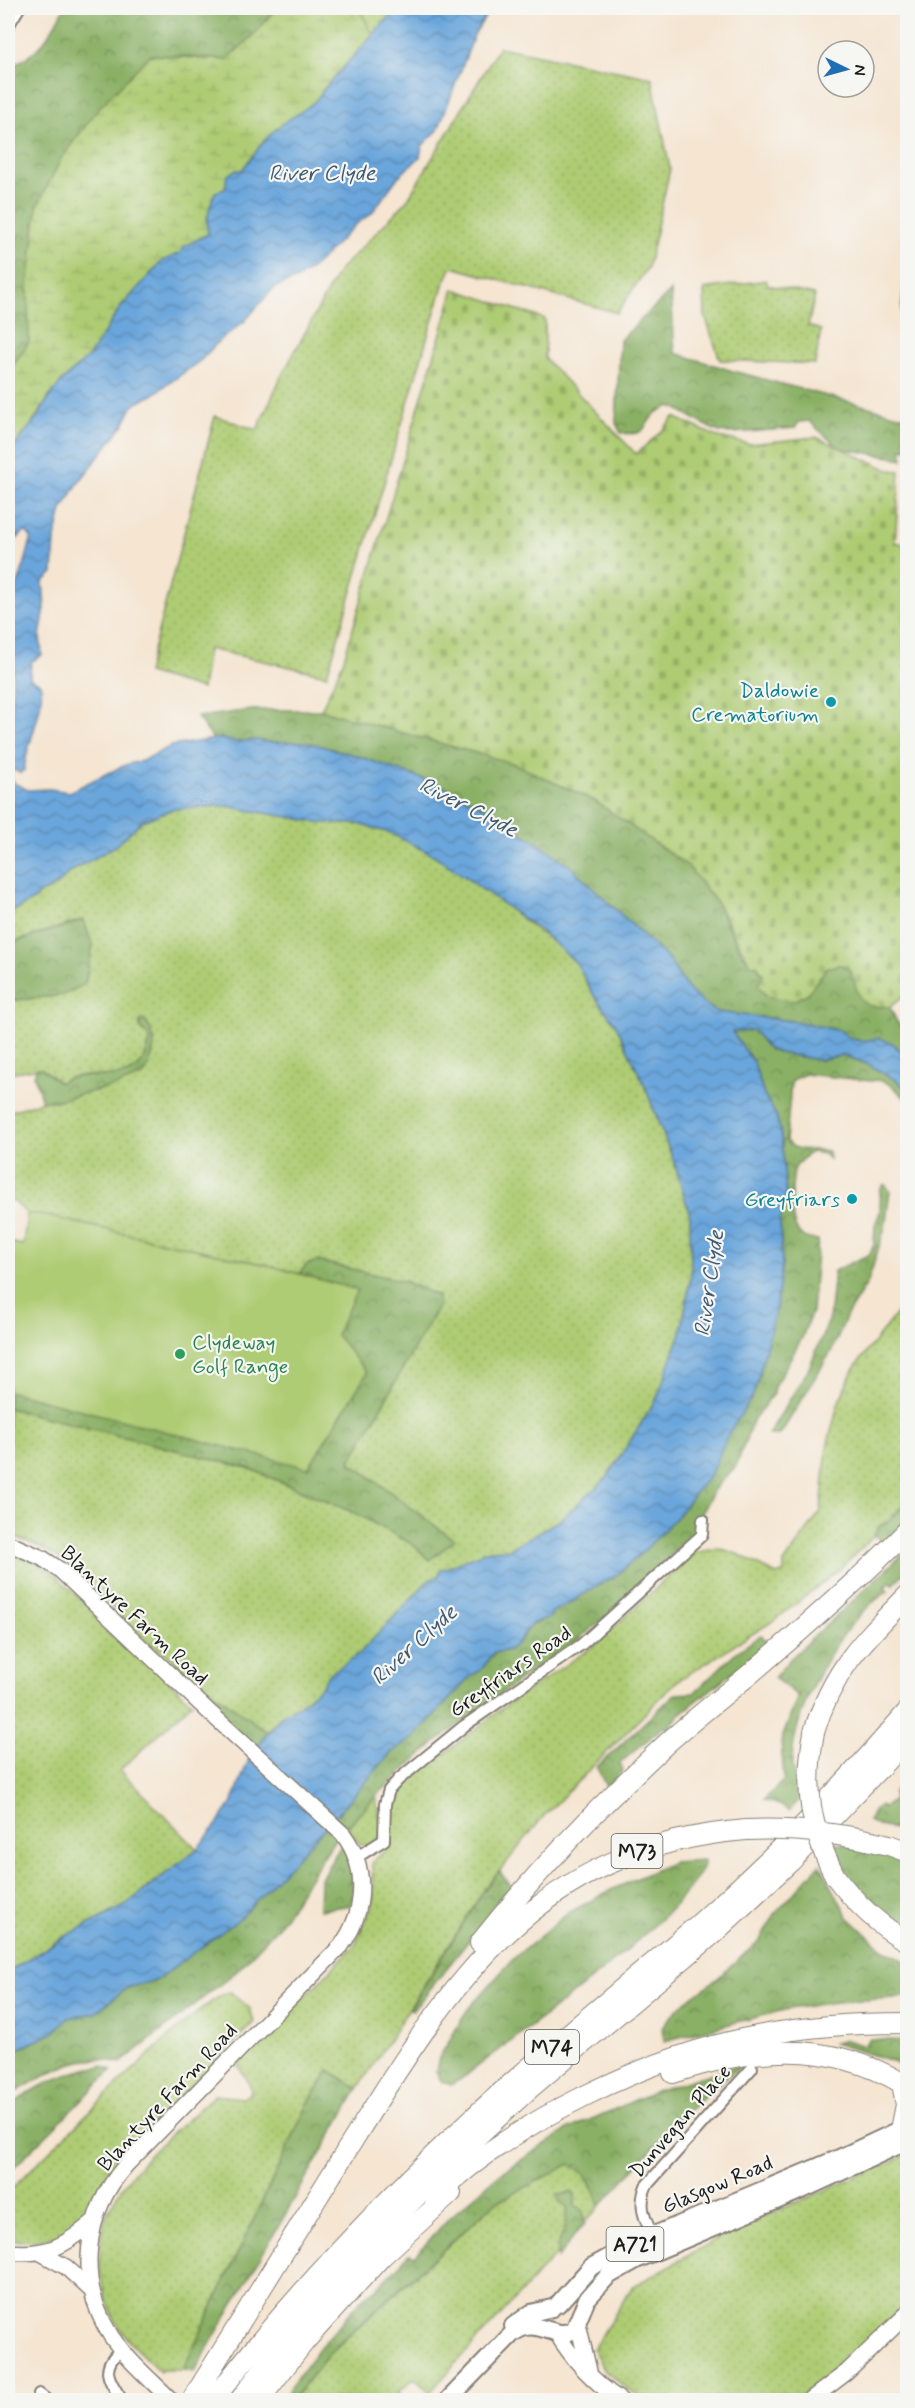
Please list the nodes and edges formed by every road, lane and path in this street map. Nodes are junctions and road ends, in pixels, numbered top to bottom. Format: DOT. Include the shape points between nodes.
graph roads {
  1 [pos="19,8"];
  2 [pos="8,26"];
  3 [pos="703,1520"];
  4 [pos="908,1530"];
  5 [pos="8,1542"];
  6 [pos="908,1595"];
  7 [pos="908,1600"];
  8 [pos="885,1619"];
  9 [pos="908,1712"];
  10 [pos="908,1738"];
  11 [pos="898,1849"];
  12 [pos="357,1857"];
  13 [pos="908,1942"];
  14 [pos="908,2023"];
  15 [pos="816,2028"];
  16 [pos="752,2068"];
  17 [pos="399,2069"];
  18 [pos="905,2085"];
  19 [pos="543,2130"];
  20 [pos="905,2132"];
  21 [pos="93,2222"];
  22 [pos="655,2243"];
  23 [pos="8,2252"];
  24 [pos="39,2252"];
  25 [pos="92,2291"];
  26 [pos="555,2306"];
  27 [pos="908,2313"];
  28 [pos="579,2320"];
  29 [pos="304,2321"];
  30 [pos="554,2331"];
  31 [pos="121,2350"];
  32 [pos="589,2374"];
  33 [pos="122,2400"];
  34 [pos="171,2400"];
  35 [pos="192,2400"];
  36 [pos="213,2400"];
  37 [pos="240,2400"];
  38 [pos="259,2400"];
  39 [pos="434,2400"];
  40 [pos="448,2400"];
  41 [pos="620,2400"];
  42 [pos="810,2400"];
  1 -- 2 [label="street"];
  3 -- 12 [label="street, Greyfriars Road" via="702,1535 582,1644 464,1726 399,1779 389,1790 384,1840"];
  4 -- 17 [label="highway" via="783,1646 667,1743 584,1824 514,1900 455,1975"];
  5 -- 12 [label="main road, Blantyre Farm Road" via="60,1570 343,1834"];
  6 -- 8 [label="highway"];
  7 -- 8 [label="highway"];
  8 -- 13 [label="highway, bridge" via="861,1643 837,1677 819,1713 808,1769 810,1804 818,1840 835,1876 866,1912"];
  9 -- 36 [label="highway, M74" via="833,1794 741,1884 481,2110 374,2213 273,2325"];
  10 -- 29 [label="highway, M74" via="723,1925 474,2139 380,2233"];
  11 -- 17 [label="highway, M73, bridge" via="845,1835 801,1829 746,1830 682,1838 635,1852 556,1892 505,1933 445,2001"];
  12 -- 21 [label="main road, Blantyre Farm Road" via="361,1896 346,1940 126,2165 106,2193"];
  14 -- 15 [label="highway, M74"];
  15 -- 19 [label="highway, M74" via="737,2045 671,2066 601,2095"];
  15 -- 29 [label="highway, M74" via="759,2035 701,2050 615,2082 529,2127 449,2182"];
  16 -- 22 [label="street, Dunvegan Place" via="646,2186 642,2214"];
  17 -- 35 [label="highway"];
  18 -- 19 [label="highway" via="869,2066 837,2056 807,2051 760,2052 658,2078"];
  18 -- 20 [label="highway"];
  19 -- 38 [label="highway" via="456,2188 381,2257 305,2341"];
  20 -- 22 [label="main road, Glasgow Road / A721"];
  21 -- 24 [label="main road" via="64,2245"];
  21 -- 25 [label="main road, Blantyre Farm Road" via="88,2254"];
  22 -- 26 [label="main road, Glasgow Road / A721" via="591,2267"];
  22 -- 28 [label="main road, Glasgow Road / A721" via="608,2276 587,2299"];
  23 -- 24 [label="main road"];
  24 -- 25 [label="main road" via="66,2267"];
  25 -- 31 [label="main road, Blantyre Farm Road" via="105,2326"];
  26 -- 28 [label="main road" via="570,2305"];
  26 -- 30 [label="main road" via="548,2320"];
  26 -- 39 [label="main road, Glasgow Road / A721" via="517,2322"];
  27 -- 42 [label="main road" via="847,2372"];
  28 -- 30 [label="main road" via="570,2332"];
  28 -- 32 [label="main road"];
  29 -- 37 [label="highway, M74"];
  30 -- 32 [label="main road"];
  30 -- 40 [label="main road" via="522,2326"];
  31 -- 33 [label="street" via="112,2357 108,2377"];
  31 -- 34 [label="main road, Blantyre Farm Road"];
  32 -- 41 [label="main road"];
}
